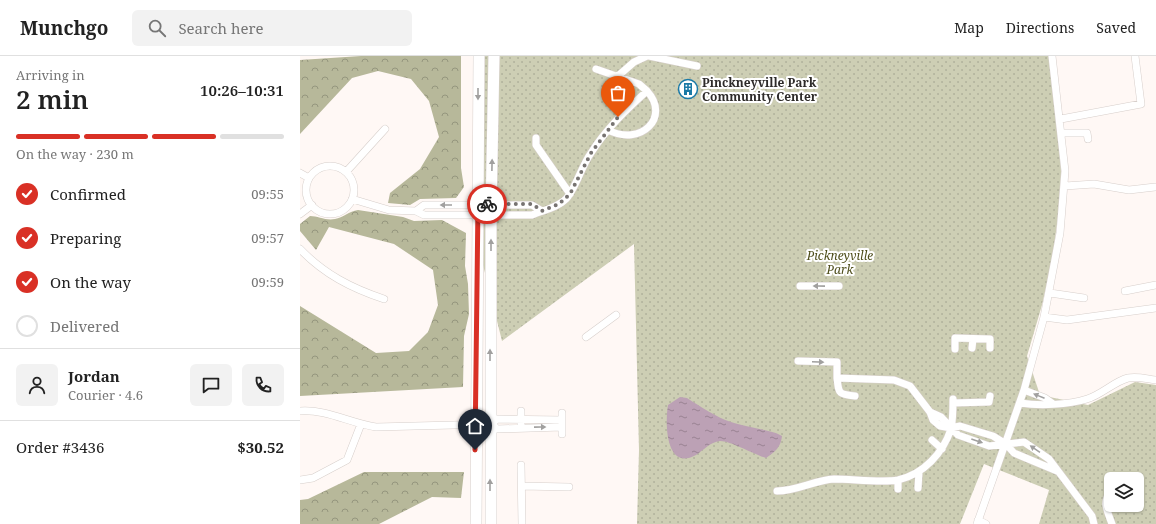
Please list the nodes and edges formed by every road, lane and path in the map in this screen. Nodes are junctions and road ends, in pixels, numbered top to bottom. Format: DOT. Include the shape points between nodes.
graph roads {
  1 [pos="479,56"];
  2 [pos="494,56"];
  3 [pos="648,56"];
  4 [pos="1052,56"];
  5 [pos="1135,56"];
  6 [pos="697,66"];
  7 [pos="596,69"];
  8 [pos="618,76"];
  9 [pos="647,91"];
  10 [pos="1061,119"];
  11 [pos="385,129"];
  12 [pos="608,130"];
  13 [pos="1062,133"];
  14 [pos="536,138"];
  15 [pos="1088,140"];
  16 [pos="346,172"];
  17 [pos="300,173"];
  18 [pos="309,178"];
  19 [pos="1065,186"];
  20 [pos="1155,187"];
  21 [pos="570,194"];
  22 [pos="352,199"];
  23 [pos="312,205"];
  24 [pos="478,209"];
  25 [pos="491,209"];
  26 [pos="542,211"];
  27 [pos="300,214"];
  28 [pos="300,249"];
  29 [pos="1156,285"];
  30 [pos="800,286"];
  31 [pos="839,286"];
  32 [pos="1125,291"];
  33 [pos="1050,293"];
  34 [pos="1084,298"];
  35 [pos="384,299"];
  36 [pos="1156,308"];
  37 [pos="616,315"];
  38 [pos="1044,317"];
  39 [pos="586,337"];
  40 [pos="973,339"];
  41 [pos="972,348"];
  42 [pos="990,348"];
  43 [pos="955,349"];
  44 [pos="798,361"];
  45 [pos="837,378"];
  46 [pos="1156,380"];
  47 [pos="1024,390"];
  48 [pos="855,396"];
  49 [pos="990,396"];
  50 [pos="1020,403"];
  51 [pos="1052,403"];
  52 [pos="521,410"];
  53 [pos="300,411"];
  54 [pos="521,420"];
  55 [pos="360,424"];
  56 [pos="476,424"];
  57 [pos="491,424"];
  58 [pos="951,428"];
  59 [pos="521,430"];
  60 [pos="932,440"];
  61 [pos="1006,444"];
  62 [pos="942,449"];
  63 [pos="522,465"];
  64 [pos="1057,471"];
  65 [pos="919,472"];
  66 [pos="300,480"];
  67 [pos="898,480"];
  68 [pos="522,486"];
  69 [pos="570,487"];
  70 [pos="918,488"];
  71 [pos="898,490"];
  72 [pos="777,491"];
  73 [pos="1108,512"];
  74 [pos="978,522"];
  75 [pos="476,524"];
  76 [pos="491,524"];
  77 [pos="522,524"];
  78 [pos="986,524"];
  79 [pos="1094,524"];
  80 [pos="1112,524"];
  1 -- 24 [label="highway, one-way"];
  25 -- 2 [label="highway, one-way"];
  3 -- 6 [label="street"];
  3 -- 8 [label="street" via="634,62"];
  4 -- 10 [label="street"];
  5 -- 10 [label="street" via="1141,104"];
  7 -- 8 [label="street"];
  8 -- 9 [label="street" via="640,84"];
  9 -- 12 [label="street" via="618,117"];
  9 -- 12 [label="street" via="652,96 655,114 646,130 630,136"];
  10 -- 13 [label="street"];
  11 -- 16 [label="street"];
  12 -- 21 [label="street" via="591,153"];
  13 -- 15 [label="street" via="1087,133"];
  13 -- 19 [label="street"];
  14 -- 21 [label="street" via="536,145"];
  16 -- 18 [label="street" via="338,167 329,166 316,171"];
  16 -- 22 [label="street" via="353,183"];
  17 -- 18 [label="street"];
  18 -- 23 [label="street" via="307,194"];
  19 -- 20 [label="street" via="1094,184 1129,190"];
  19 -- 33 [label="street"];
  21 -- 26 [label="street" via="559,204"];
  22 -- 23 [label="street" via="342,210 333,213 320,211"];
  22 -- 24 [label="street" via="389,210 416,211 424,205"];
  23 -- 27 [label="street"];
  24 -- 25 [label="street"];
  24 -- 25 [label="street"];
  24 -- 56 [label="highway"];
  25 -- 26 [label="street" via="532,214"];
  25 -- 26 [label="street" via="532,204"];
  57 -- 25 [label="highway, one-way"];
  28 -- 35 [label="street" via="334,278"];
  29 -- 32 [label="street"];
  31 -- 30 [label="street, one-way"];
  33 -- 34 [label="street"];
  33 -- 38 [label="street"];
  36 -- 38 [label="street" via="1067,320"];
  37 -- 39 [label="street"];
  38 -- 47 [label="street"];
  40 -- 41 [label="street"];
  40 -- 42 [label="street" via="990,339"];
  40 -- 43 [label="street" via="955,338"];
  44 -- 45 [label="street, one-way" via="837,362"];
  45 -- 48 [label="street" via="838,391 842,395"];
  45 -- 58 [label="street" via="894,380 910,386 930,412 941,417"];
  46 -- 51 [label="street" via="1128,378 1088,399"];
  47 -- 50 [label="street"];
  51 -- 47 [label="street, one-way"];
  49 -- 58 [label="street" via="989,402 970,399 953,401"];
  50 -- 51 [label="street" via="1035,406"];
  50 -- 61 [label="street"];
  52 -- 54 [label="street"];
  53 -- 55 [label="street" via="314,410"];
  54 -- 57 [label="street" via="497,419"];
  54 -- 59 [label="street"];
  59 -- 54 [label="street, one-way" via="562,423"];
  55 -- 56 [label="street" via="396,427"];
  55 -- 66 [label="street" via="347,460 313,478"];
  56 -- 57 [label="street"];
  56 -- 75 [label="highway"];
  57 -- 59 [label="street" via="497,428"];
  76 -- 57 [label="highway, one-way"];
  58 -- 61 [label="street" via="958,435 989,446"];
  58 -- 62 [label="street"];
  60 -- 62 [label="street"];
  61 -- 64 [label="street" via="1014,453"];
  64 -- 61 [label="street, one-way" via="1049,459 1024,442"];
  61 -- 74 [label="street"];
  62 -- 65 [label="street"];
  63 -- 68 [label="street"];
  64 -- 79 [label="street" via="1092,516"];
  65 -- 67 [label="street"];
  65 -- 70 [label="street"];
  67 -- 71 [label="street"];
  67 -- 72 [label="street" via="832,479 787,491"];
  68 -- 69 [label="street"];
  68 -- 77 [label="street"];
  73 -- 80 [label="street"];
  74 -- 78 [label="street"];
}
